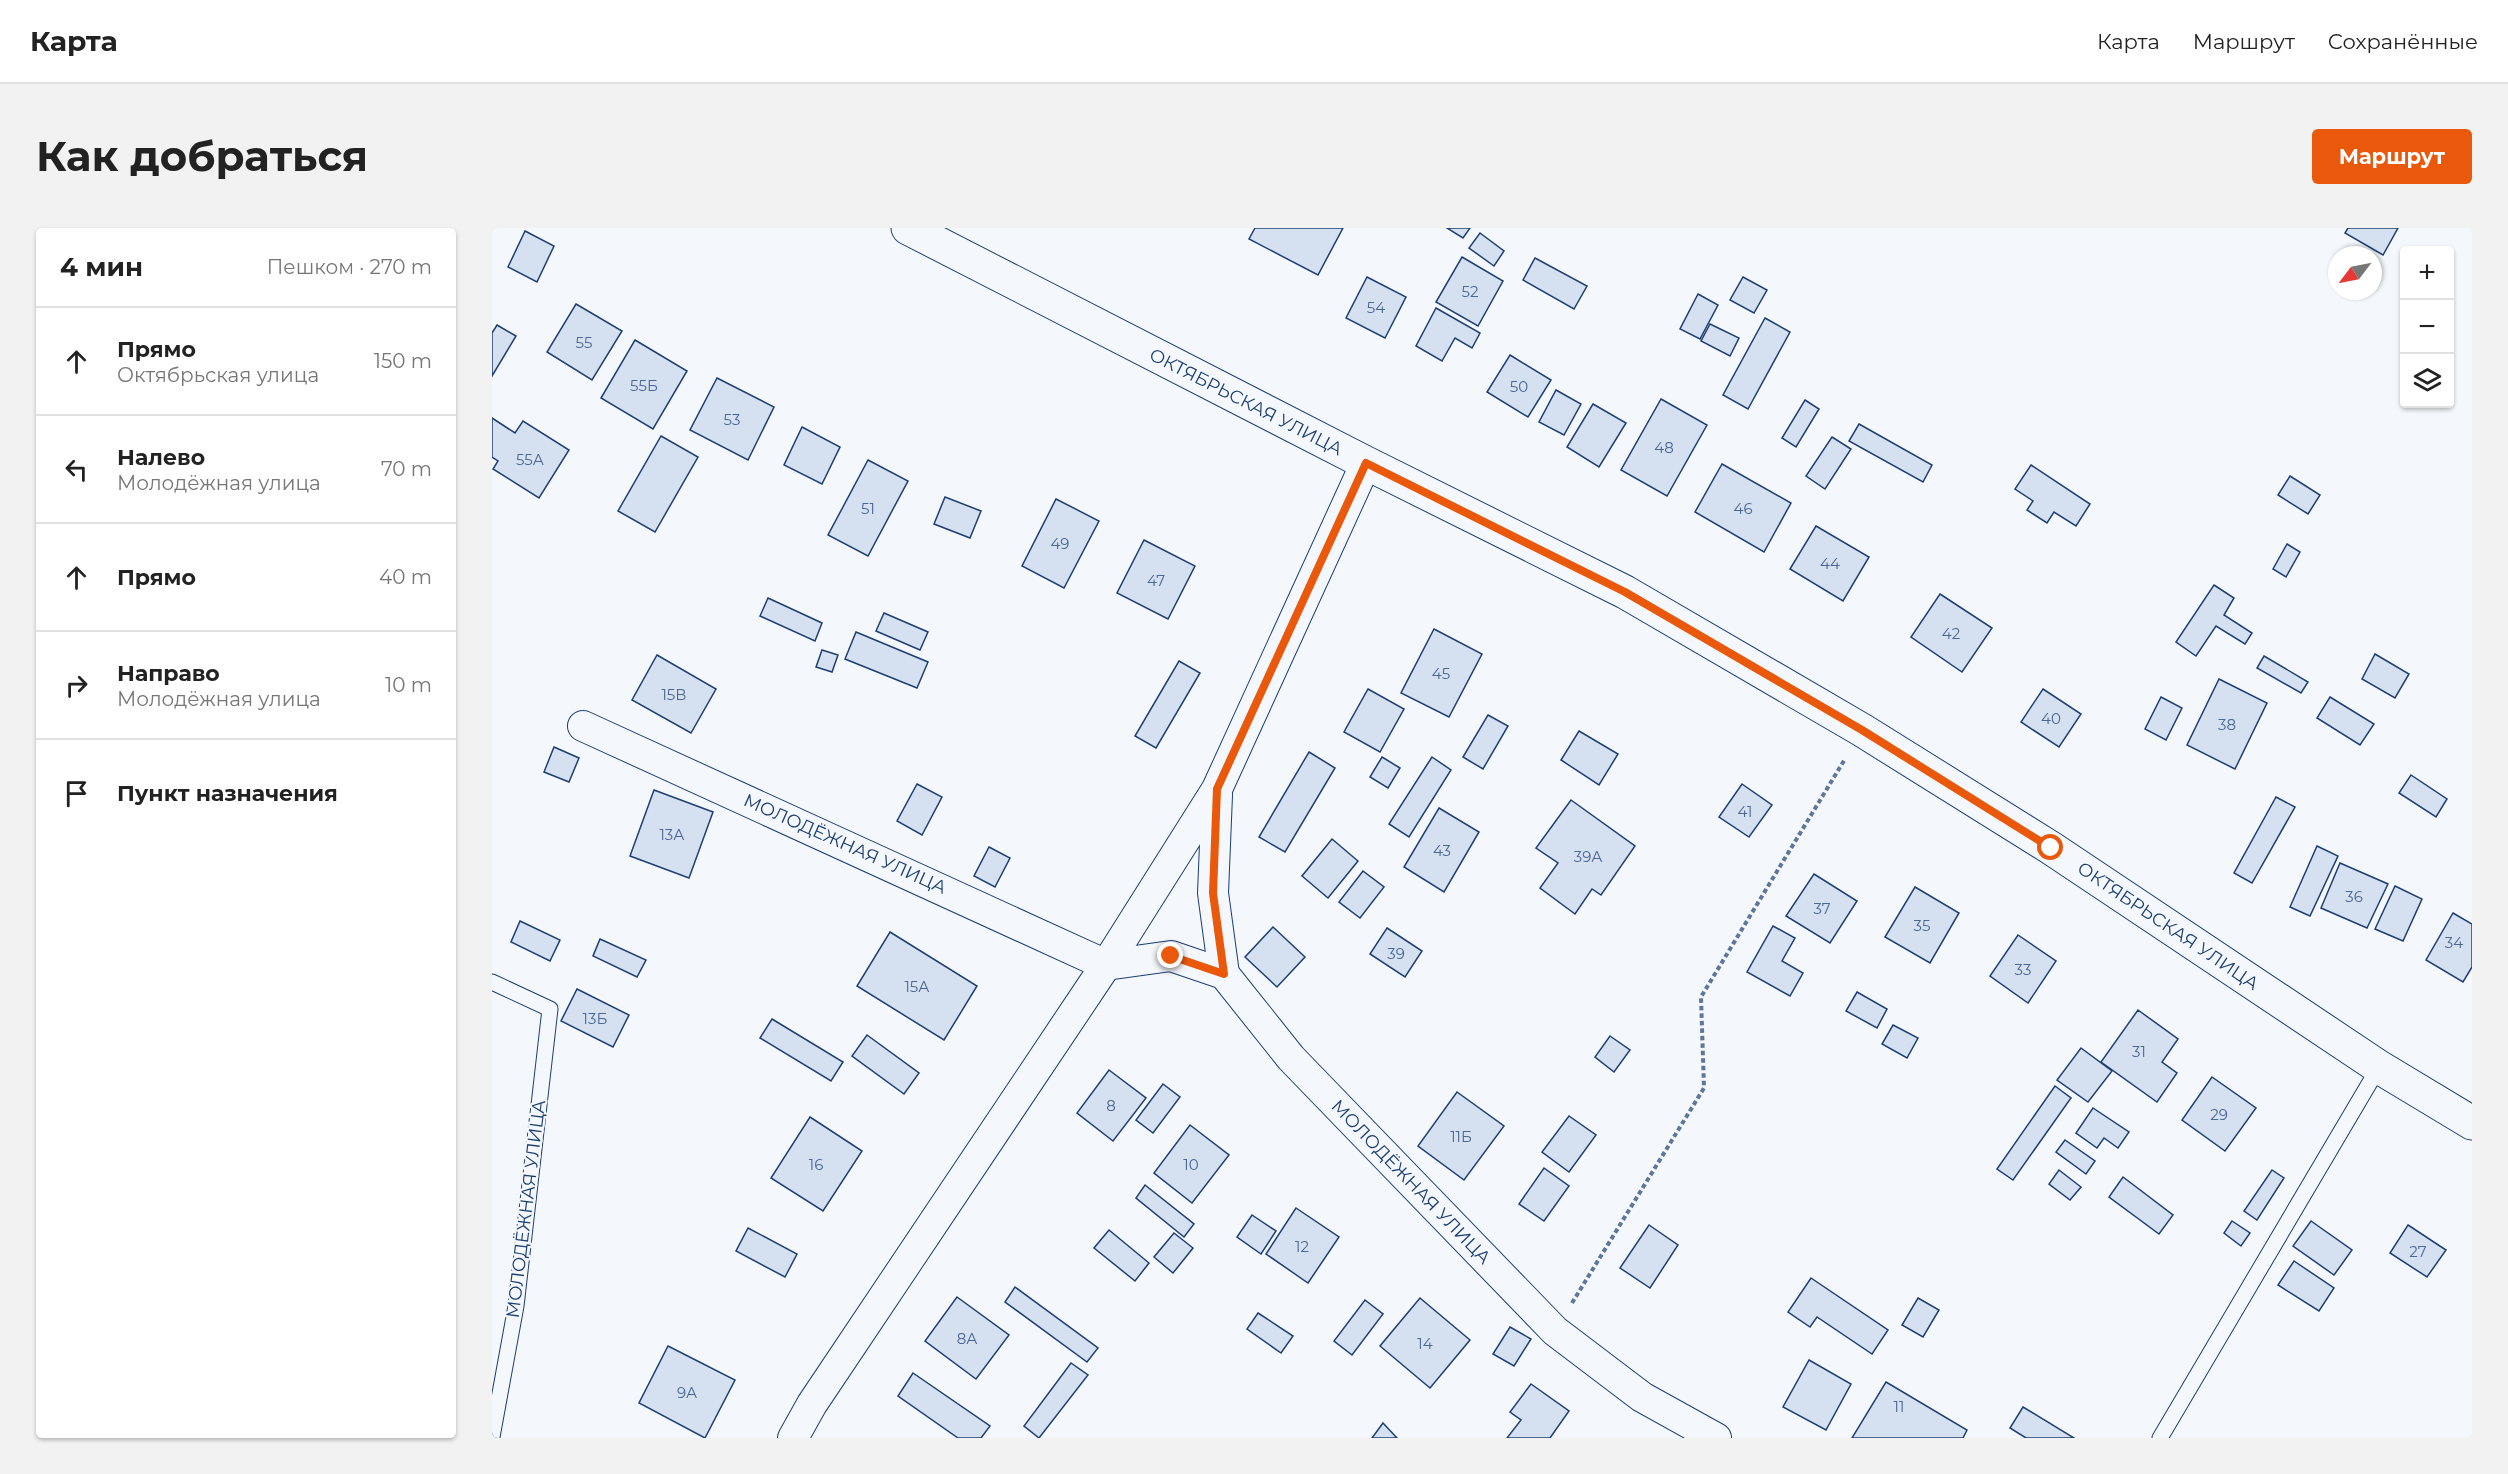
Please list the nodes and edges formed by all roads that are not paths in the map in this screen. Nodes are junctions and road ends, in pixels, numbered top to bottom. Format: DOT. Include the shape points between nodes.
graph roads {
  1 [pos="908,228"];
  2 [pos="1366,463"];
  3 [pos="583,726"];
  4 [pos="1217,789"];
  5 [pos="1106,965"];
  6 [pos="1224,974"];
  7 [pos="492,982"];
  8 [pos="2379,1067"];
  9 [pos="2472,1123"];
  10 [pos="492,1437"];
  11 [pos="793,1438"];
  12 [pos="1716,1438"];
  13 [pos="2160,1438"];
  1 -- 2 [label="street, ОКТЯБРЬСКАЯ УЛИЦА"];
  2 -- 4 [label="street"];
  2 -- 8 [label="street, ОКТЯБРЬСКАЯ УЛИЦА" via="1625,592 1862,730 2051,848"];
  3 -- 5 [label="street, МОЛОДЁЖНАЯ УЛИЦА"];
  4 -- 5 [label="street"];
  4 -- 6 [label="street" via="1213,893"];
  5 -- 6 [label="street" via="1171,956"];
  5 -- 11 [label="street"];
  6 -- 12 [label="street, МОЛОДЁЖНАЯ УЛИЦА" via="1291,1058 1555,1330 1642,1397"];
  7 -- 10 [label="lane, МОЛОДЁЖНАЯ УЛИЦА" via="550,1009 516,1306"];
  8 -- 9 [label="street, ОКТЯБРЬСКАЯ УЛИЦА"];
  8 -- 13 [label="lane"];
}
